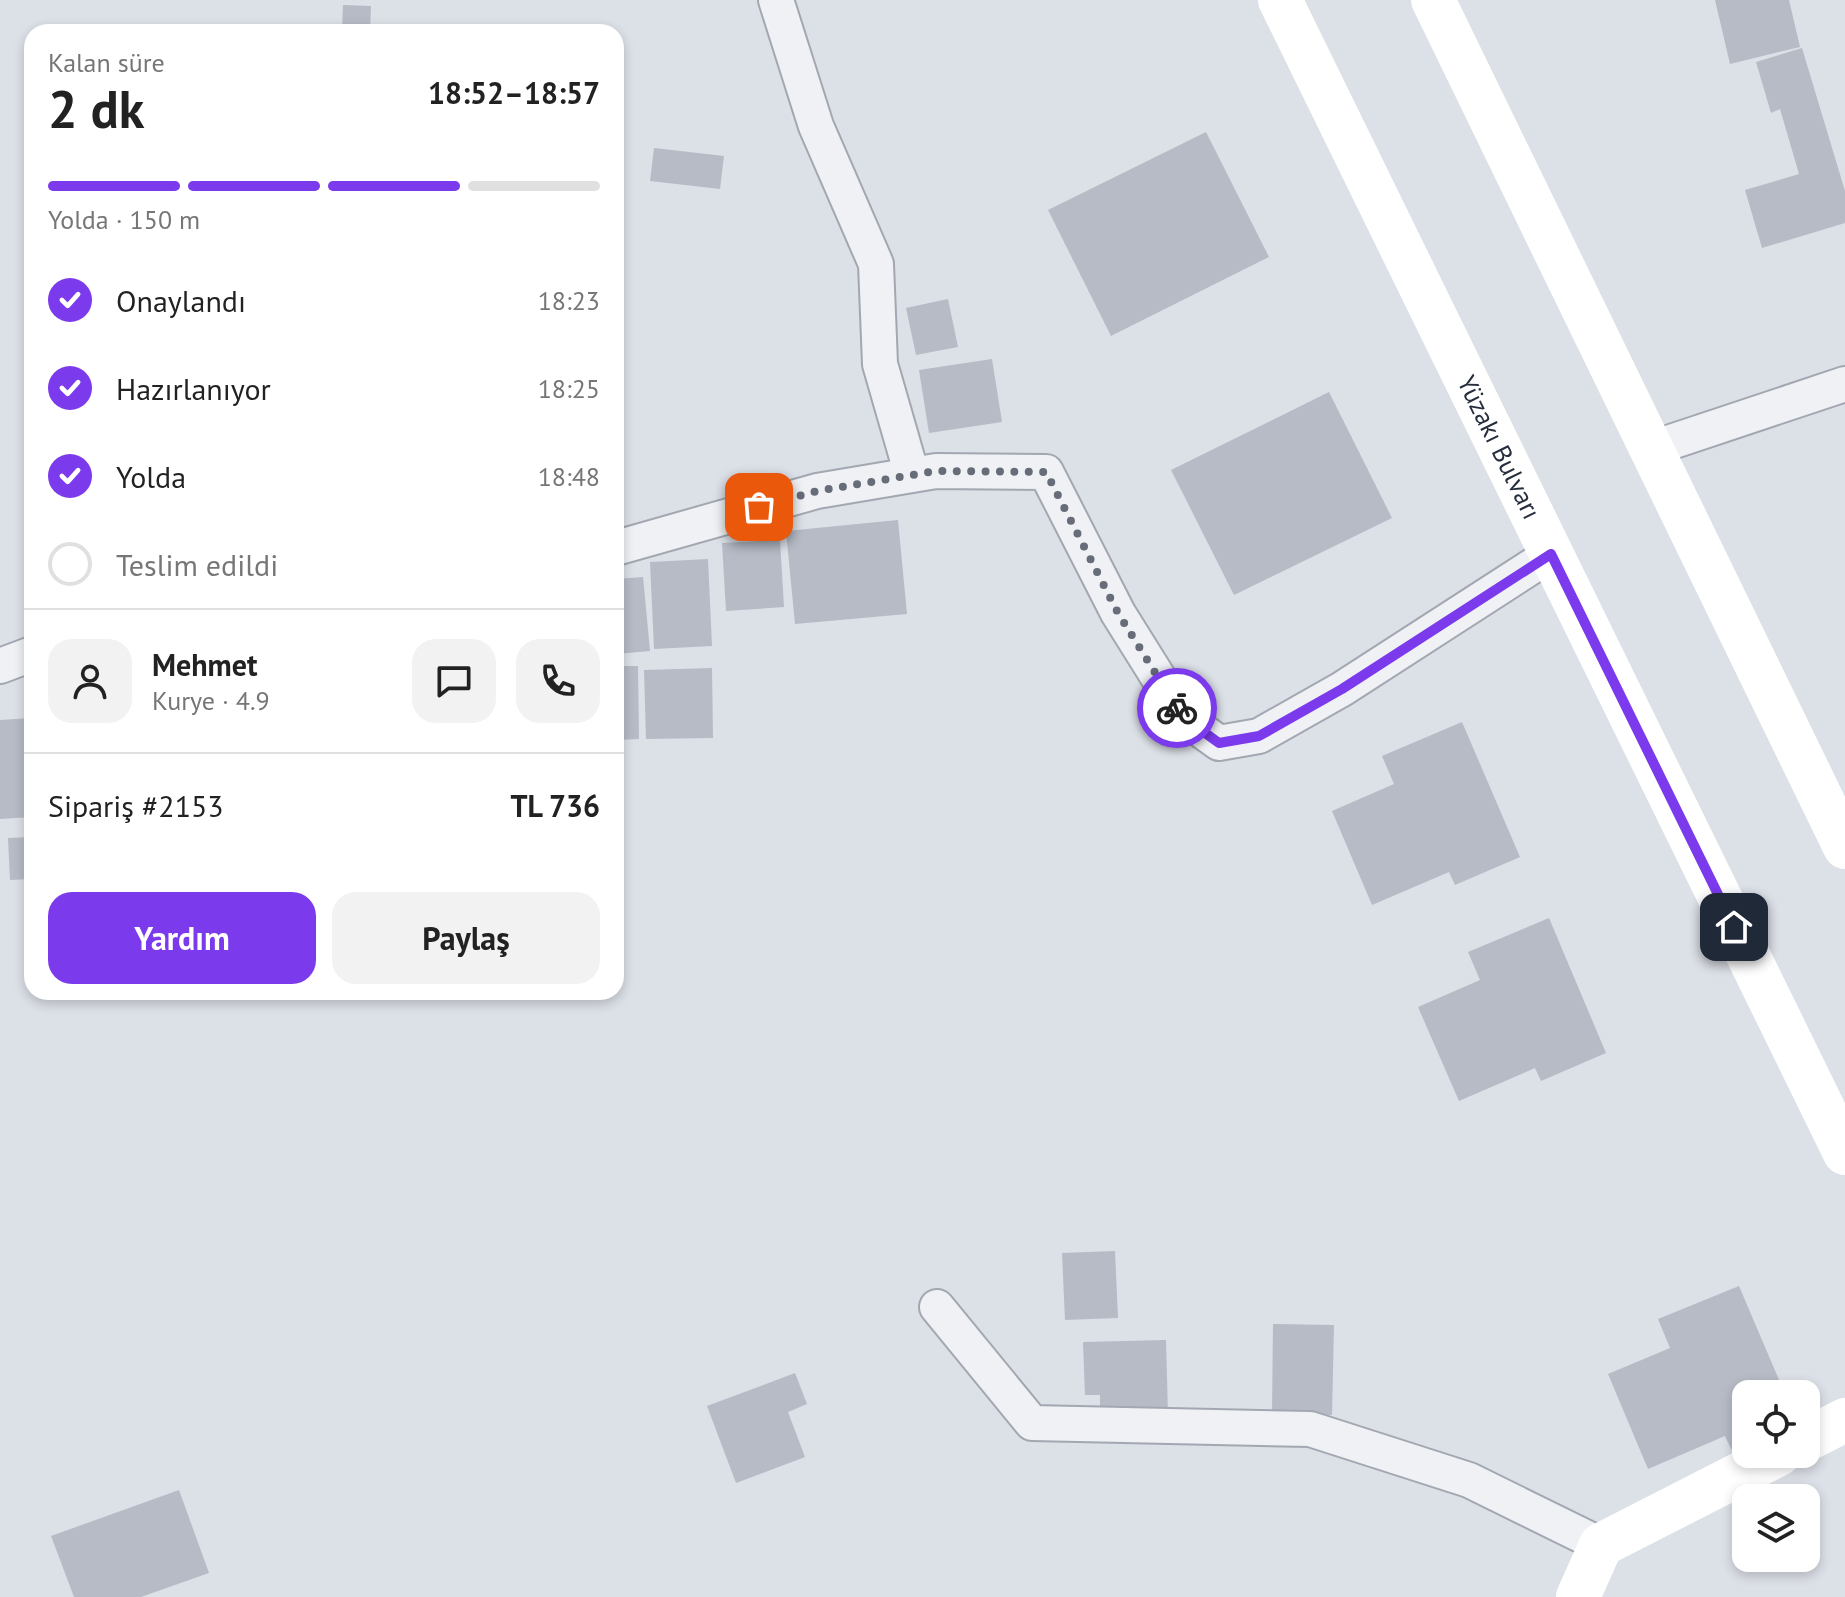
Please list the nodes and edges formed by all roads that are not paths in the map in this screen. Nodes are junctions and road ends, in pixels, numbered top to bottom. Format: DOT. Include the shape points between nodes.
graph roads {
  1 [pos="776,0"];
  2 [pos="1280,0"];
  3 [pos="1433,0"];
  4 [pos="1845,384"];
  5 [pos="1650,449"];
  6 [pos="912,475"];
  7 [pos="624,546"];
  8 [pos="1551,554"];
  9 [pos="24,657"];
  10 [pos="0,666"];
  11 [pos="1845,847"];
  12 [pos="1845,1153"];
  13 [pos="937,1307"];
  14 [pos="1845,1420"];
  15 [pos="1820,1433"];
  16 [pos="1752,1468"];
  17 [pos="1601,1545"];
  18 [pos="1578,1597"];
  1 -- 6 [label="street" via="816,126 876,264 880,364"];
  2 -- 8 [label="main road, Yüzakı Bulvarı"];
  3 -- 5 [label="main road"];
  4 -- 5 [label="street"];
  5 -- 11 [label="main road"];
  6 -- 7 [label="street" via="817,491"];
  6 -- 8 [label="street" via="1046,472 1118,613 1183,717 1219,743 1259,736 1342,689"];
  8 -- 12 [label="main road, Yüzakı Bulvarı"];
  9 -- 10 [label="street"];
  13 -- 17 [label="street" via="1032,1423 1310,1429 1469,1480"];
  14 -- 15 [label="main road"];
  16 -- 17 [label="main road"];
  17 -- 18 [label="main road"];
}
